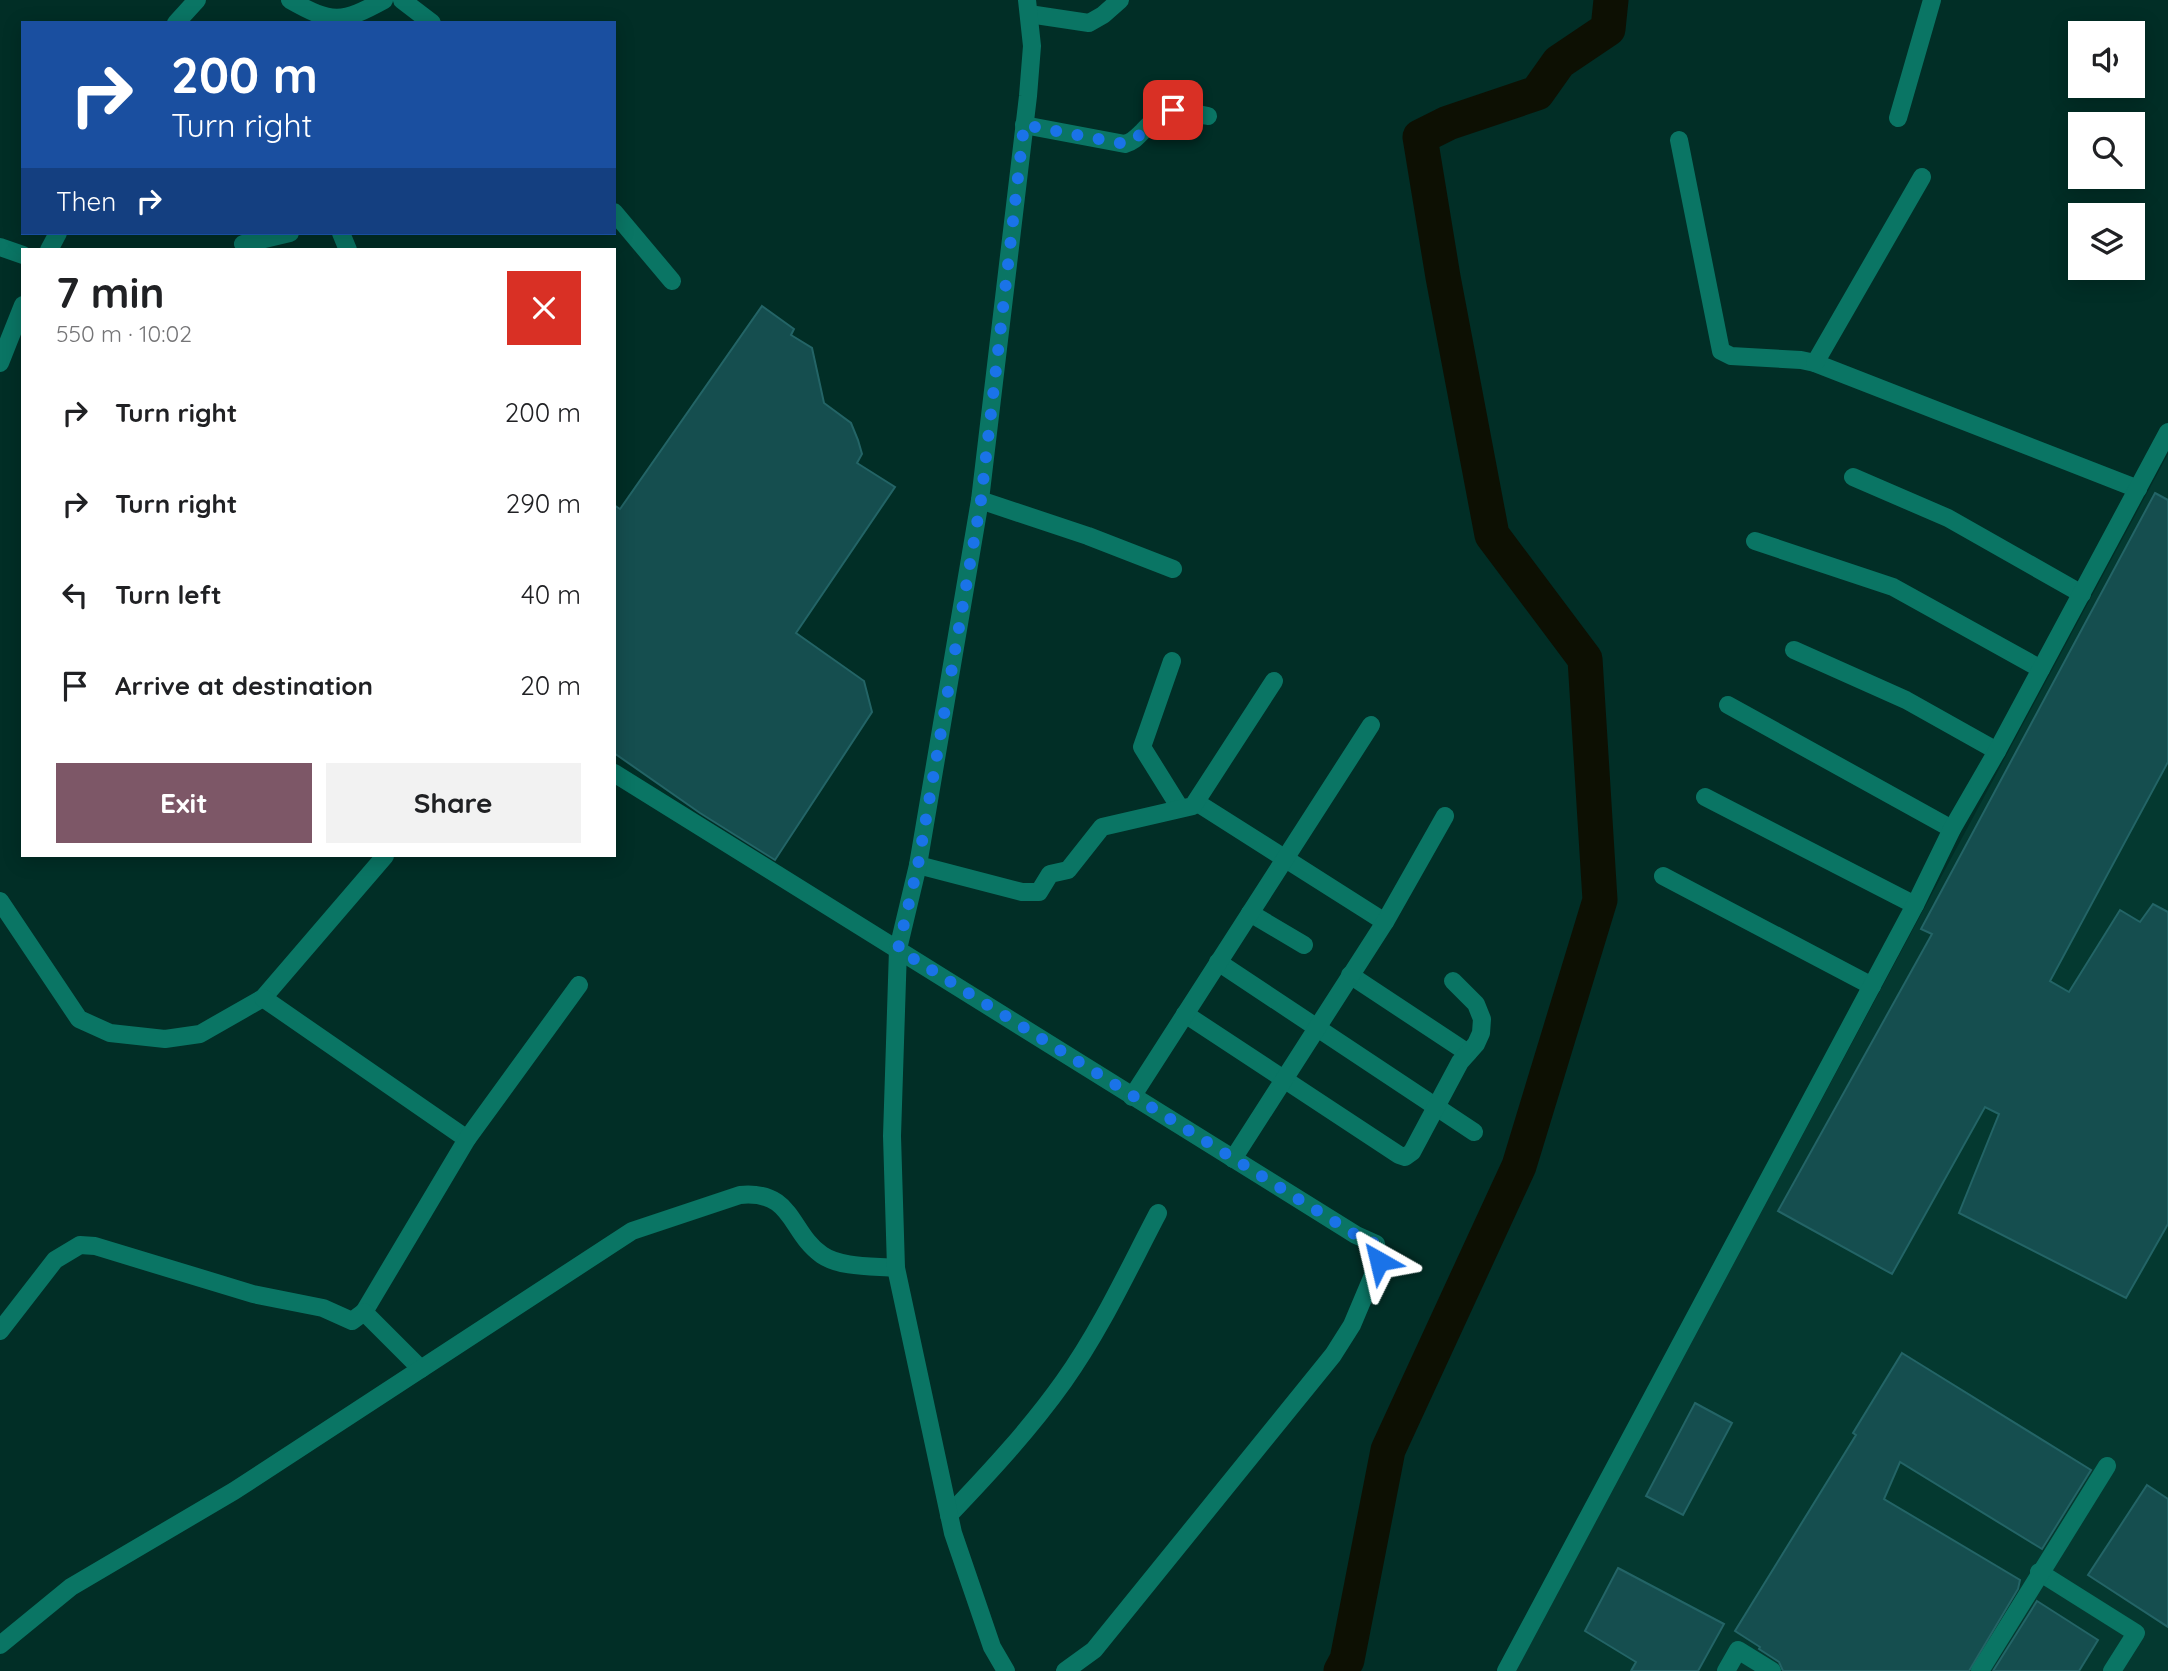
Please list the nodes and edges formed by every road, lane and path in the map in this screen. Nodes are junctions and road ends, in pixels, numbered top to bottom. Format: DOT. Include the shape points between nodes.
graph roads {
  1 [pos="197,0"];
  2 [pos="290,0"];
  3 [pos="384,0"];
  4 [pos="402,0"];
  5 [pos="1119,0"];
  6 [pos="1932,0"];
  7 [pos="1028,7"];
  8 [pos="178,21"];
  9 [pos="429,21"];
  10 [pos="1208,116"];
  11 [pos="1898,118"];
  12 [pos="1024,125"];
  13 [pos="1679,140"];
  14 [pos="1922,177"];
  15 [pos="616,214"];
  16 [pos="281,235"];
  17 [pos="243,244"];
  18 [pos="0,247"];
  19 [pos="21,254"];
  20 [pos="672,281"];
  21 [pos="21,310"];
  22 [pos="0,363"];
  23 [pos="1815,363"];
  24 [pos="2168,432"];
  25 [pos="1853,477"];
  26 [pos="2138,489"];
  27 [pos="981,500"];
  28 [pos="1755,541"];
  29 [pos="1173,569"];
  30 [pos="2082,594"];
  31 [pos="1794,650"];
  32 [pos="1172,661"];
  33 [pos="2041,669"];
  34 [pos="1274,681"];
  35 [pos="1728,705"];
  36 [pos="1371,725"];
  37 [pos="1997,751"];
  38 [pos="616,774"];
  39 [pos="1705,796"];
  40 [pos="1188,805"];
  41 [pos="1445,816"];
  42 [pos="1952,829"];
  43 [pos="384,857"];
  44 [pos="1284,860"];
  45 [pos="918,865"];
  46 [pos="1663,876"];
  47 [pos="0,901"];
  48 [pos="1915,905"];
  49 [pos="1250,913"];
  50 [pos="1385,922"];
  51 [pos="1304,945"];
  52 [pos="898,949"];
  53 [pos="1218,962"];
  54 [pos="1350,975"];
  55 [pos="1453,981"];
  56 [pos="579,985"];
  57 [pos="1872,986"];
  58 [pos="263,998"];
  59 [pos="1185,1014"];
  60 [pos="1317,1027"];
  61 [pos="1468,1053"];
  62 [pos="1284,1078"];
  63 [pos="1132,1097"];
  64 [pos="1435,1106"];
  65 [pos="1474,1132"];
  66 [pos="467,1139"];
  67 [pos="1233,1159"];
  68 [pos="1158,1213"];
  69 [pos="896,1268"];
  70 [pos="364,1312"];
  71 [pos="0,1331"];
  72 [pos="421,1369"];
  73 [pos="2107,1466"];
  74 [pos="949,1515"];
  75 [pos="2039,1573"];
  76 [pos="0,1645"];
  77 [pos="1006,1671"];
  78 [pos="1065,1671"];
  79 [pos="1506,1671"];
  80 [pos="1726,1671"];
  81 [pos="1772,1671"];
  82 [pos="1980,1671"];
  83 [pos="2112,1671"];
  1 -- 8 [label="street"];
  2 -- 3 [label="street" via="332,19 356,15"];
  4 -- 9 [label="street"];
  5 -- 7 [label="street" via="1089,23"];
  6 -- 11 [label="street"];
  7 -- 12 [label="street" via="1032,46"];
  10 -- 12 [label="street" via="1173,110 1163,113 1125,144"];
  12 -- 27 [label="street"];
  13 -- 23 [label="street" via="1721,351 1739,357"];
  14 -- 23 [label="street"];
  15 -- 20 [label="street"];
  16 -- 17 [label="street"];
  18 -- 19 [label="street"];
  21 -- 22 [label="street"];
  23 -- 26 [label="street"];
  24 -- 26 [label="street"];
  25 -- 30 [label="street" via="1948,518"];
  26 -- 30 [label="street"];
  27 -- 29 [label="street"];
  27 -- 45 [label="street"];
  28 -- 33 [label="street" via="1894,587"];
  30 -- 33 [label="street"];
  31 -- 37 [label="street" via="1906,700"];
  32 -- 40 [label="street" via="1142,747"];
  33 -- 37 [label="street"];
  34 -- 40 [label="street"];
  35 -- 42 [label="street"];
  36 -- 44 [label="street"];
  37 -- 42 [label="street"];
  38 -- 52 [label="street"];
  39 -- 48 [label="street"];
  40 -- 44 [label="street"];
  40 -- 45 [label="street" via="1102,827 1069,870 1050,874 1039,892 1022,892"];
  41 -- 50 [label="street"];
  42 -- 48 [label="street"];
  43 -- 58 [label="street"];
  44 -- 49 [label="street"];
  44 -- 50 [label="street"];
  45 -- 52 [label="street"];
  46 -- 57 [label="street"];
  47 -- 58 [label="street" via="79,1019 110,1033 165,1038 200,1034"];
  48 -- 57 [label="street"];
  49 -- 51 [label="street"];
  49 -- 53 [label="street"];
  50 -- 54 [label="street"];
  52 -- 63 [label="street"];
  52 -- 69 [label="street" via="892,1136"];
  53 -- 59 [label="street"];
  53 -- 60 [label="street"];
  54 -- 60 [label="street"];
  54 -- 61 [label="street"];
  55 -- 61 [label="street" via="1476,1004 1482,1019 1481,1034"];
  56 -- 66 [label="street"];
  57 -- 79 [label="street"];
  58 -- 66 [label="street"];
  59 -- 62 [label="street"];
  59 -- 63 [label="street"];
  60 -- 62 [label="street"];
  60 -- 64 [label="street"];
  61 -- 64 [label="street"];
  62 -- 64 [label="street" via="1405,1157"];
  62 -- 67 [label="street"];
  63 -- 67 [label="street"];
  64 -- 65 [label="street"];
  66 -- 70 [label="street"];
  67 -- 78 [label="street" via="1356,1235 1373,1240 1379,1248 1379,1261 1352,1325 1333,1355 1094,1650"];
  68 -- 74 [label="street" via="1063,1382"];
  69 -- 72 [label="street" via="831,1260 820,1254 776,1202 754,1194 740,1195 632,1231"];
  69 -- 74 [label="street"];
  70 -- 71 [label="street" via="352,1321 323,1308 253,1294 80,1245 55,1259"];
  70 -- 72 [label="street"];
  72 -- 76 [label="street" via="234,1491 71,1587"];
  73 -- 75 [label="street"];
  74 -- 77 [label="street" via="974,1598"];
  75 -- 82 [label="street"];
  75 -- 83 [label="street" via="2136,1633"];
  80 -- 81 [label="street" via="1738,1650"];
}
